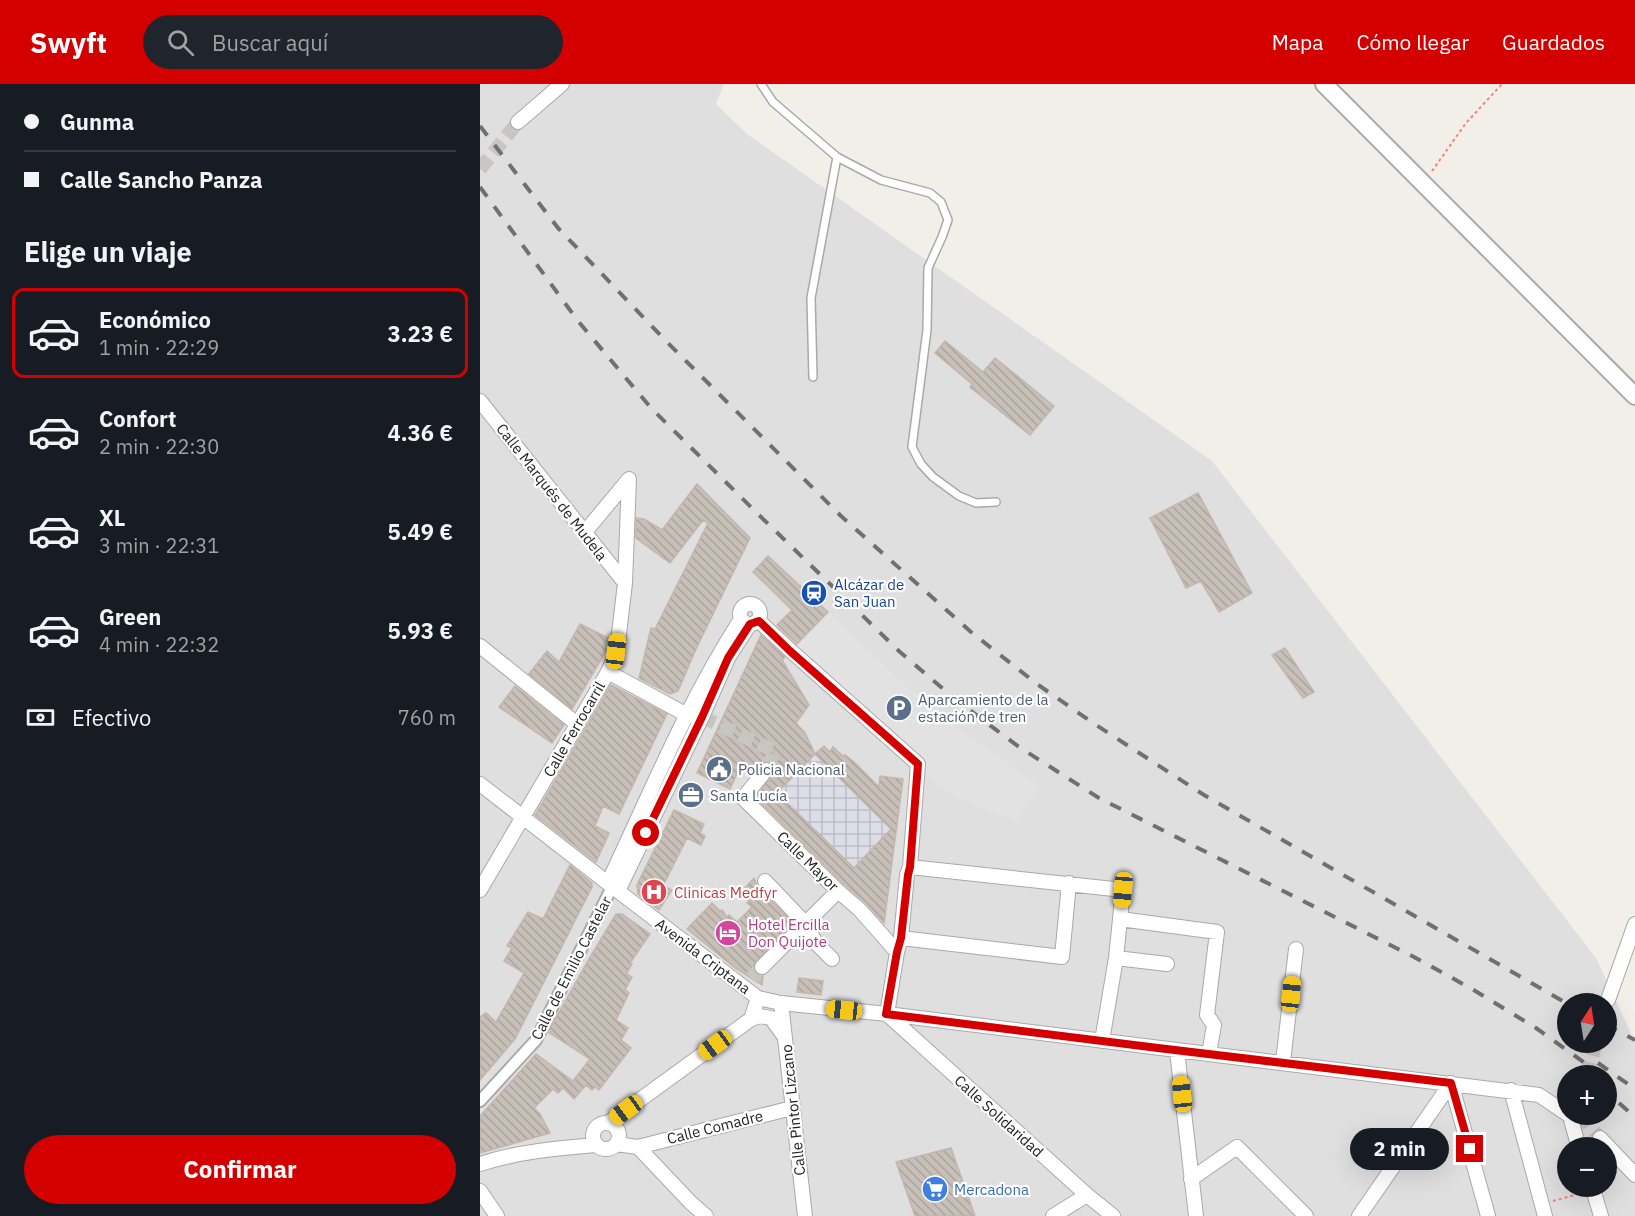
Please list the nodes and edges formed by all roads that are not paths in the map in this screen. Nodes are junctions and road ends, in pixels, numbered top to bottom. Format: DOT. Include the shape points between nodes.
graph roads {
  1 [pos="562,84"];
  2 [pos="761,84"];
  3 [pos="1324,84"];
  4 [pos="518,122"];
  5 [pos="837,157"];
  6 [pos="813,377"];
  7 [pos="1635,396"];
  8 [pos="480,401"];
  9 [pos="996,502"];
  10 [pos="585,532"];
  11 [pos="625,583"];
  12 [pos="750,621"];
  13 [pos="480,646"];
  14 [pos="608,672"];
  15 [pos="687,715"];
  16 [pos="702,717"];
  17 [pos="577,724"];
  18 [pos="766,770"];
  19 [pos="480,784"];
  20 [pos="523,817"];
  21 [pos="910,867"];
  22 [pos="765,880"];
  23 [pos="1069,883"];
  24 [pos="613,887"];
  25 [pos="480,890"];
  26 [pos="838,891"];
  27 [pos="1120,919"];
  28 [pos="805,923"];
  29 [pos="1635,924"];
  30 [pos="899,945"];
  31 [pos="1296,949"];
  32 [pos="1116,958"];
  33 [pos="832,959"];
  34 [pos="1167,964"];
  35 [pos="762,967"];
  36 [pos="1610,993"];
  37 [pos="758,998"];
  38 [pos="782,1003"];
  39 [pos="886,1014"];
  40 [pos="751,1019"];
  41 [pos="785,1037"];
  42 [pos="1102,1041"];
  43 [pos="1177,1051"];
  44 [pos="1209,1054"];
  45 [pos="1283,1062"];
  46 [pos="1451,1083"];
  47 [pos="1511,1090"];
  48 [pos="480,1101"];
  49 [pos="792,1108"];
  50 [pos="608,1123"];
  51 [pos="1576,1137"];
  52 [pos="594,1140"];
  53 [pos="616,1144"];
  54 [pos="638,1147"];
  55 [pos="1617,1156"];
  56 [pos="480,1164"];
  57 [pos="1635,1175"];
  58 [pos="1191,1179"];
  59 [pos="480,1191"];
  60 [pos="1087,1196"];
  61 [pos="1596,1197"];
  62 [pos="1543,1210"];
  63 [pos="497,1216"];
  64 [pos="706,1216"];
  65 [pos="805,1216"];
  66 [pos="1053,1216"];
  67 [pos="1113,1216"];
  68 [pos="1196,1216"];
  69 [pos="1306,1216"];
  70 [pos="1359,1216"];
  71 [pos="1488,1216"];
  72 [pos="1601,1216"];
  1 -- 4 [label="street"];
  2 -- 5 [label="lane" via="773,102"];
  3 -- 7 [label="street"];
  5 -- 6 [label="lane" via="811,298"];
  5 -- 9 [label="lane" via="880,180 930,193 941,202 948,220 928,268 927,330 912,447 933,477 959,496 976,503"];
  8 -- 10 [label="street, Calle Marqués de Mudela"];
  10 -- 11 [label="street, Calle Marqués de Mudela"];
  10 -- 11 [label="street, Calle Ferrocarril" via="628,479"];
  11 -- 14 [label="street, Calle Ferrocarril" via="616,651"];
  12 -- 15 [label="street" via="719,653"];
  12 -- 16 [label="street" via="728,658"];
  12 -- 21 [label="street" via="790,651 918,764"];
  13 -- 17 [label="street"];
  14 -- 15 [label="street"];
  14 -- 17 [label="street, Calle Ferrocarril"];
  15 -- 16 [label="street"];
  15 -- 24 [label="street"];
  16 -- 24 [label="street"];
  17 -- 20 [label="street, Calle Ferrocarril"];
  18 -- 26 [label="street, Calle Mayor" via="743,798"];
  19 -- 20 [label="street, Avenida Criptana"];
  20 -- 24 [label="street, Avenida Criptana"];
  20 -- 25 [label="street, Calle Ferrocarril"];
  21 -- 23 [label="street"];
  21 -- 30 [label="street"];
  22 -- 28 [label="street"];
  23 -- 27 [label="street" via="1123,890"];
  23 -- 30 [label="street" via="1062,957"];
  24 -- 37 [label="street, Avenida Criptana" via="747,982"];
  24 -- 48 [label="street, Calle de Emilio Castelar" via="536,1040"];
  26 -- 28 [label="street"];
  26 -- 30 [label="street, Calle Mayor"];
  27 -- 32 [label="street"];
  27 -- 44 [label="street" via="1217,932 1207,1015 1214,1024"];
  28 -- 33 [label="street" via="816,943"];
  28 -- 35 [label="street"];
  29 -- 36 [label="street"];
  30 -- 39 [label="street"];
  31 -- 45 [label="street"];
  32 -- 34 [label="street"];
  32 -- 42 [label="street"];
  37 -- 38 [label="street, Avenida Criptana"];
  37 -- 40 [label="street"];
  38 -- 39 [label="street, Avenida Criptana"];
  38 -- 41 [label="street, Calle Pintor Lizcano"];
  39 -- 42 [label="street, Avenida Criptana"];
  39 -- 60 [label="street, Calle Solidaridad"];
  40 -- 41 [label="street" via="771,1018"];
  40 -- 50 [label="street"];
  41 -- 49 [label="street, Calle Pintor Lizcano"];
  42 -- 43 [label="street, Avenida Criptana"];
  43 -- 44 [label="street, Avenida Criptana"];
  43 -- 58 [label="street"];
  44 -- 45 [label="street, Avenida Criptana"];
  45 -- 46 [label="street, Avenida Criptana"];
  46 -- 47 [label="street, Avenida Criptana"];
  46 -- 70 [label="street"];
  46 -- 71 [label="street"];
  47 -- 51 [label="street, Avenida Criptana" via="1539,1095 1570,1116"];
  47 -- 62 [label="street"];
  49 -- 54 [label="street, Calle Comadre"];
  49 -- 65 [label="street, Calle Pintor Lizcano"];
  50 -- 52 [label="street" via="596,1127"];
  50 -- 53 [label="street" via="618,1131"];
  52 -- 53 [label="street" via="604,1149"];
  52 -- 56 [label="street"];
  53 -- 54 [label="street"];
  54 -- 64 [label="street"];
  55 -- 57 [label="street"];
  58 -- 68 [label="street"];
  58 -- 69 [label="street" via="1238,1147"];
  59 -- 63 [label="street"];
  60 -- 66 [label="street"];
  60 -- 67 [label="street, Calle Solidaridad"];
  61 -- 72 [label="street"];
}
